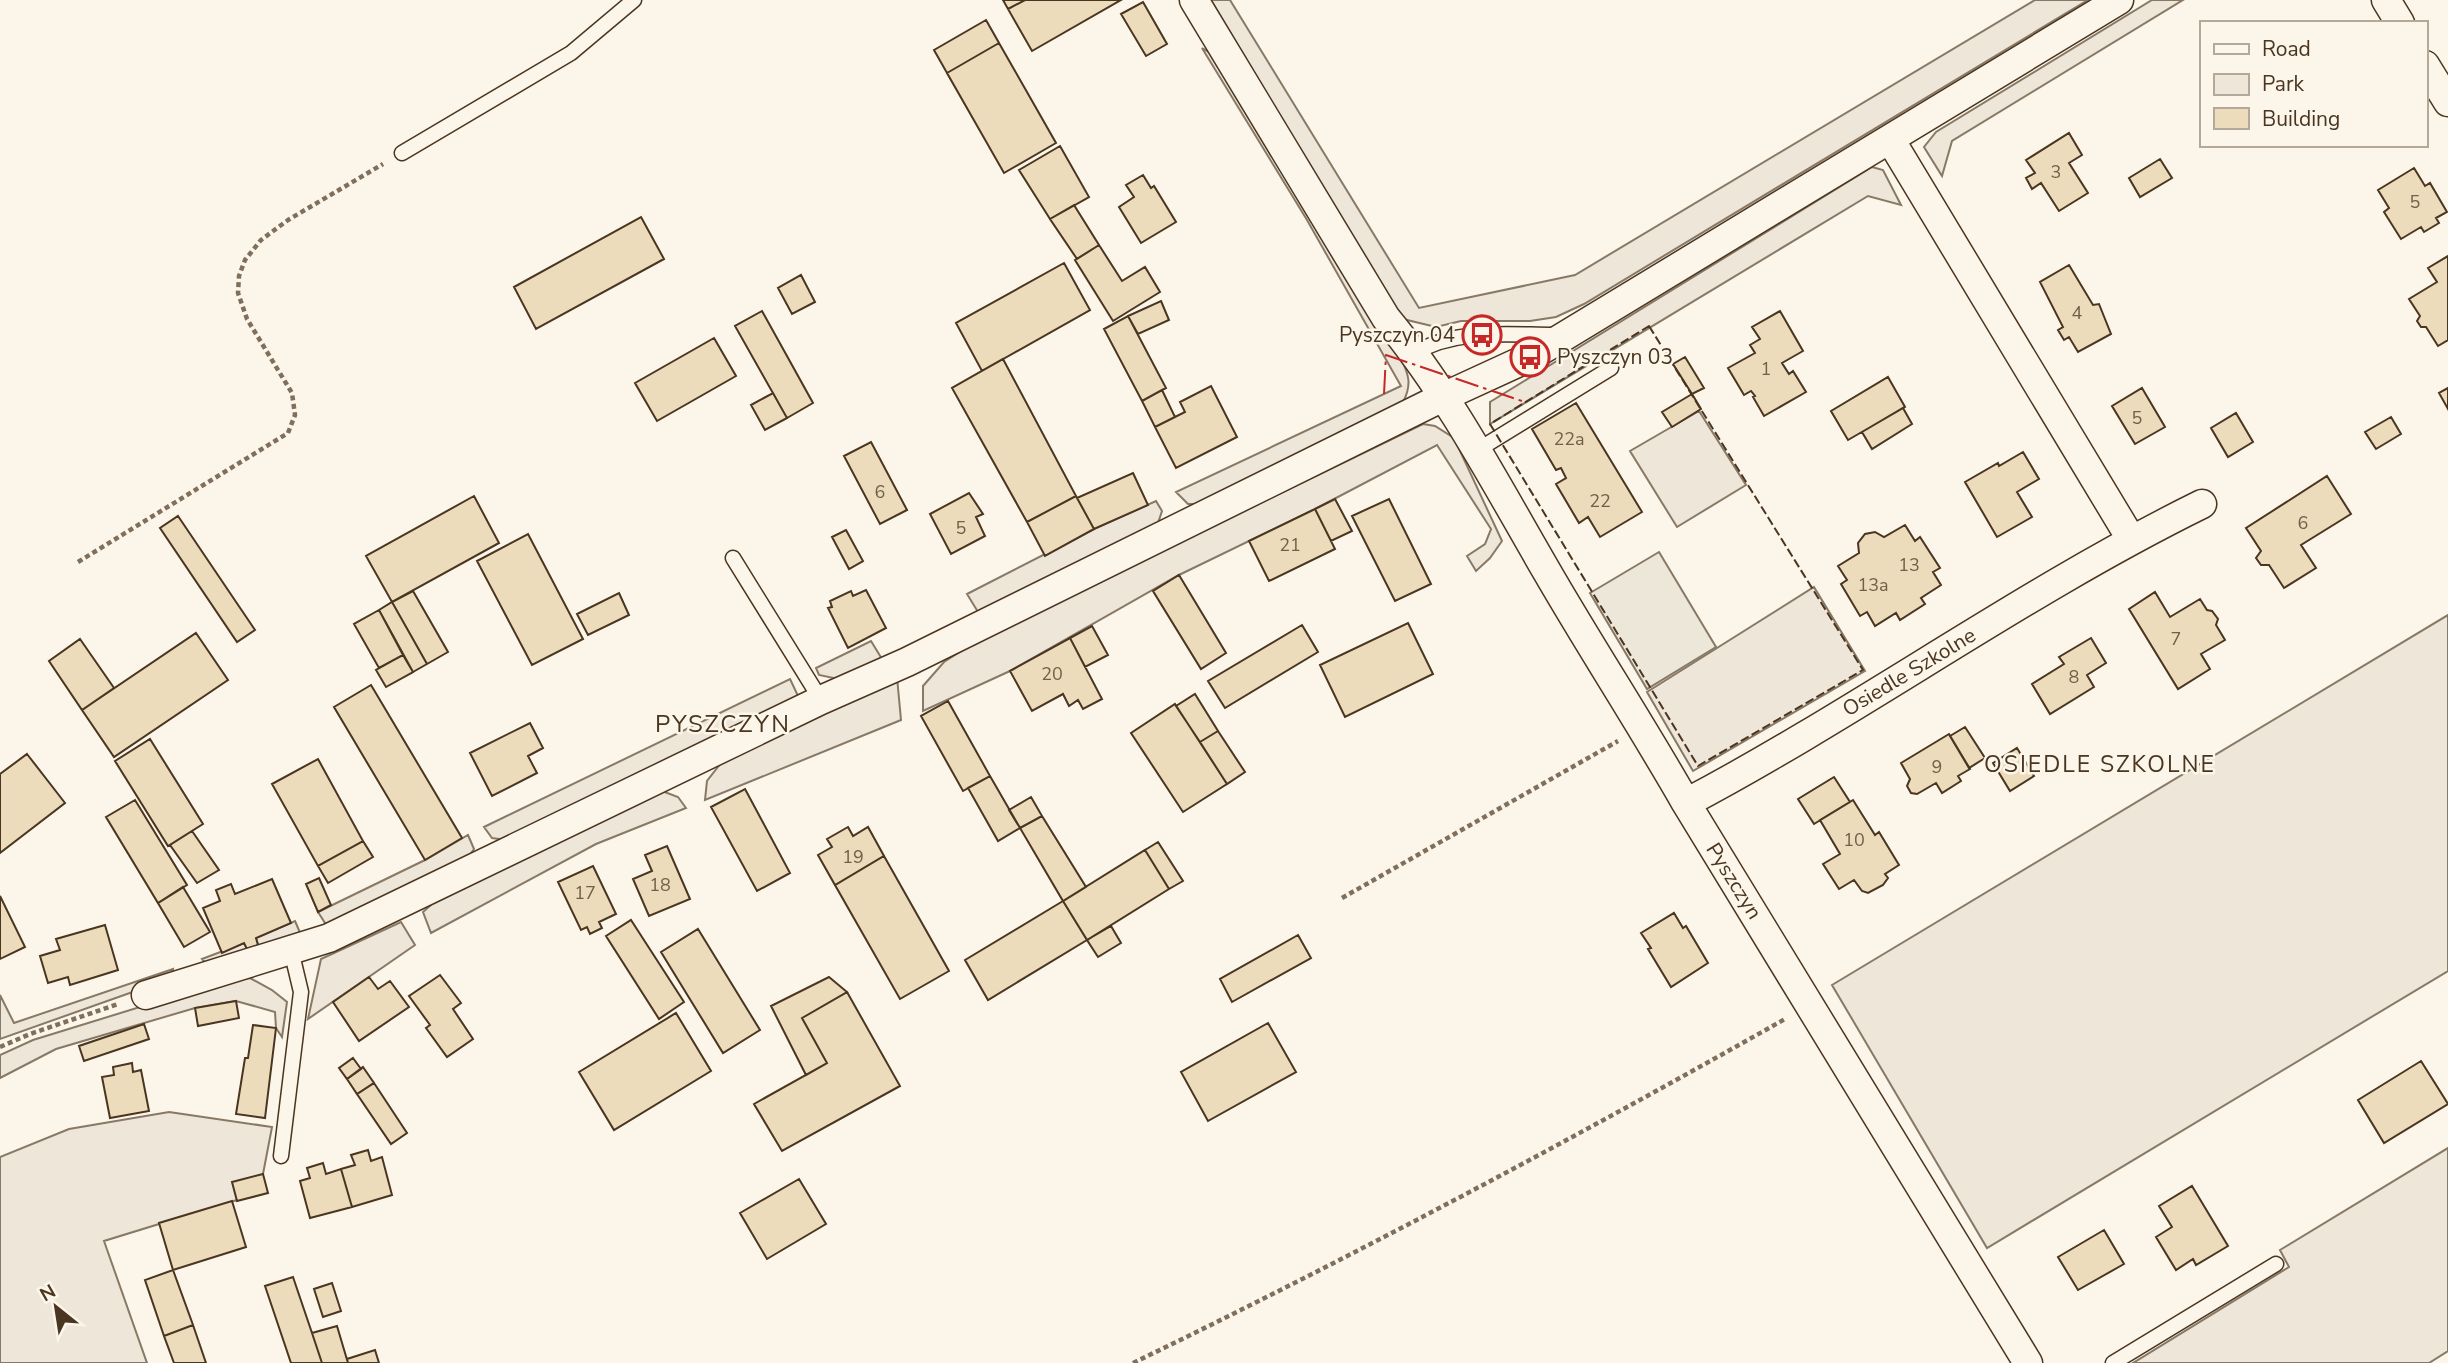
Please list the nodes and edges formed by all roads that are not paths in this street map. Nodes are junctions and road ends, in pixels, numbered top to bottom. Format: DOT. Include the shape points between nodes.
graph roads {
  1 [pos="634,0"];
  2 [pos="1194,0"];
  3 [pos="2119,0"];
  4 [pos="2386,0"];
  5 [pos="2399,21"];
  6 [pos="2427,68"];
  7 [pos="2448,102"];
  8 [pos="1891,139"];
  9 [pos="402,153"];
  10 [pos="1567,335"];
  11 [pos="1415,353"];
  12 [pos="1611,368"];
  13 [pos="1443,397"];
  14 [pos="1476,451"];
  15 [pos="2202,504"];
  16 [pos="2131,539"];
  17 [pos="733,558"];
  18 [pos="821,699"];
  19 [pos="1686,803"];
  20 [pos="291,950"];
  21 [pos="146,995"];
  22 [pos="281,1156"];
  23 [pos="2276,1264"];
  24 [pos="2028,1363"];
  25 [pos="2113,1363"];
  1 -- 9 [label="lane" via="571,53"];
  2 -- 11 [label="street, Pyszczyn" via="1386,317"];
  3 -- 8 [label="street"];
  4 -- 5 [label="street"];
  6 -- 7 [label="street"];
  8 -- 10 [label="street"];
  8 -- 16 [label="street"];
  10 -- 11 [label="lane" via="1466,336 1430,343"];
  10 -- 13 [label="street"];
  11 -- 13 [label="street, Pyszczyn"];
  12 -- 14 [label="lane"];
  13 -- 14 [label="street, Pyszczyn"];
  13 -- 18 [label="street" via="906,662"];
  14 -- 19 [label="street, Pyszczyn"];
  15 -- 16 [label="street, Osiedle Szkolne"];
  16 -- 19 [label="street, Osiedle Szkolne"];
  17 -- 18 [label="lane"];
  18 -- 20 [label="street" via="391,909"];
  19 -- 24 [label="street, Pyszczyn"];
  20 -- 21 [label="street"];
  20 -- 22 [label="lane" via="301,992"];
  23 -- 25 [label="lane"];
}
